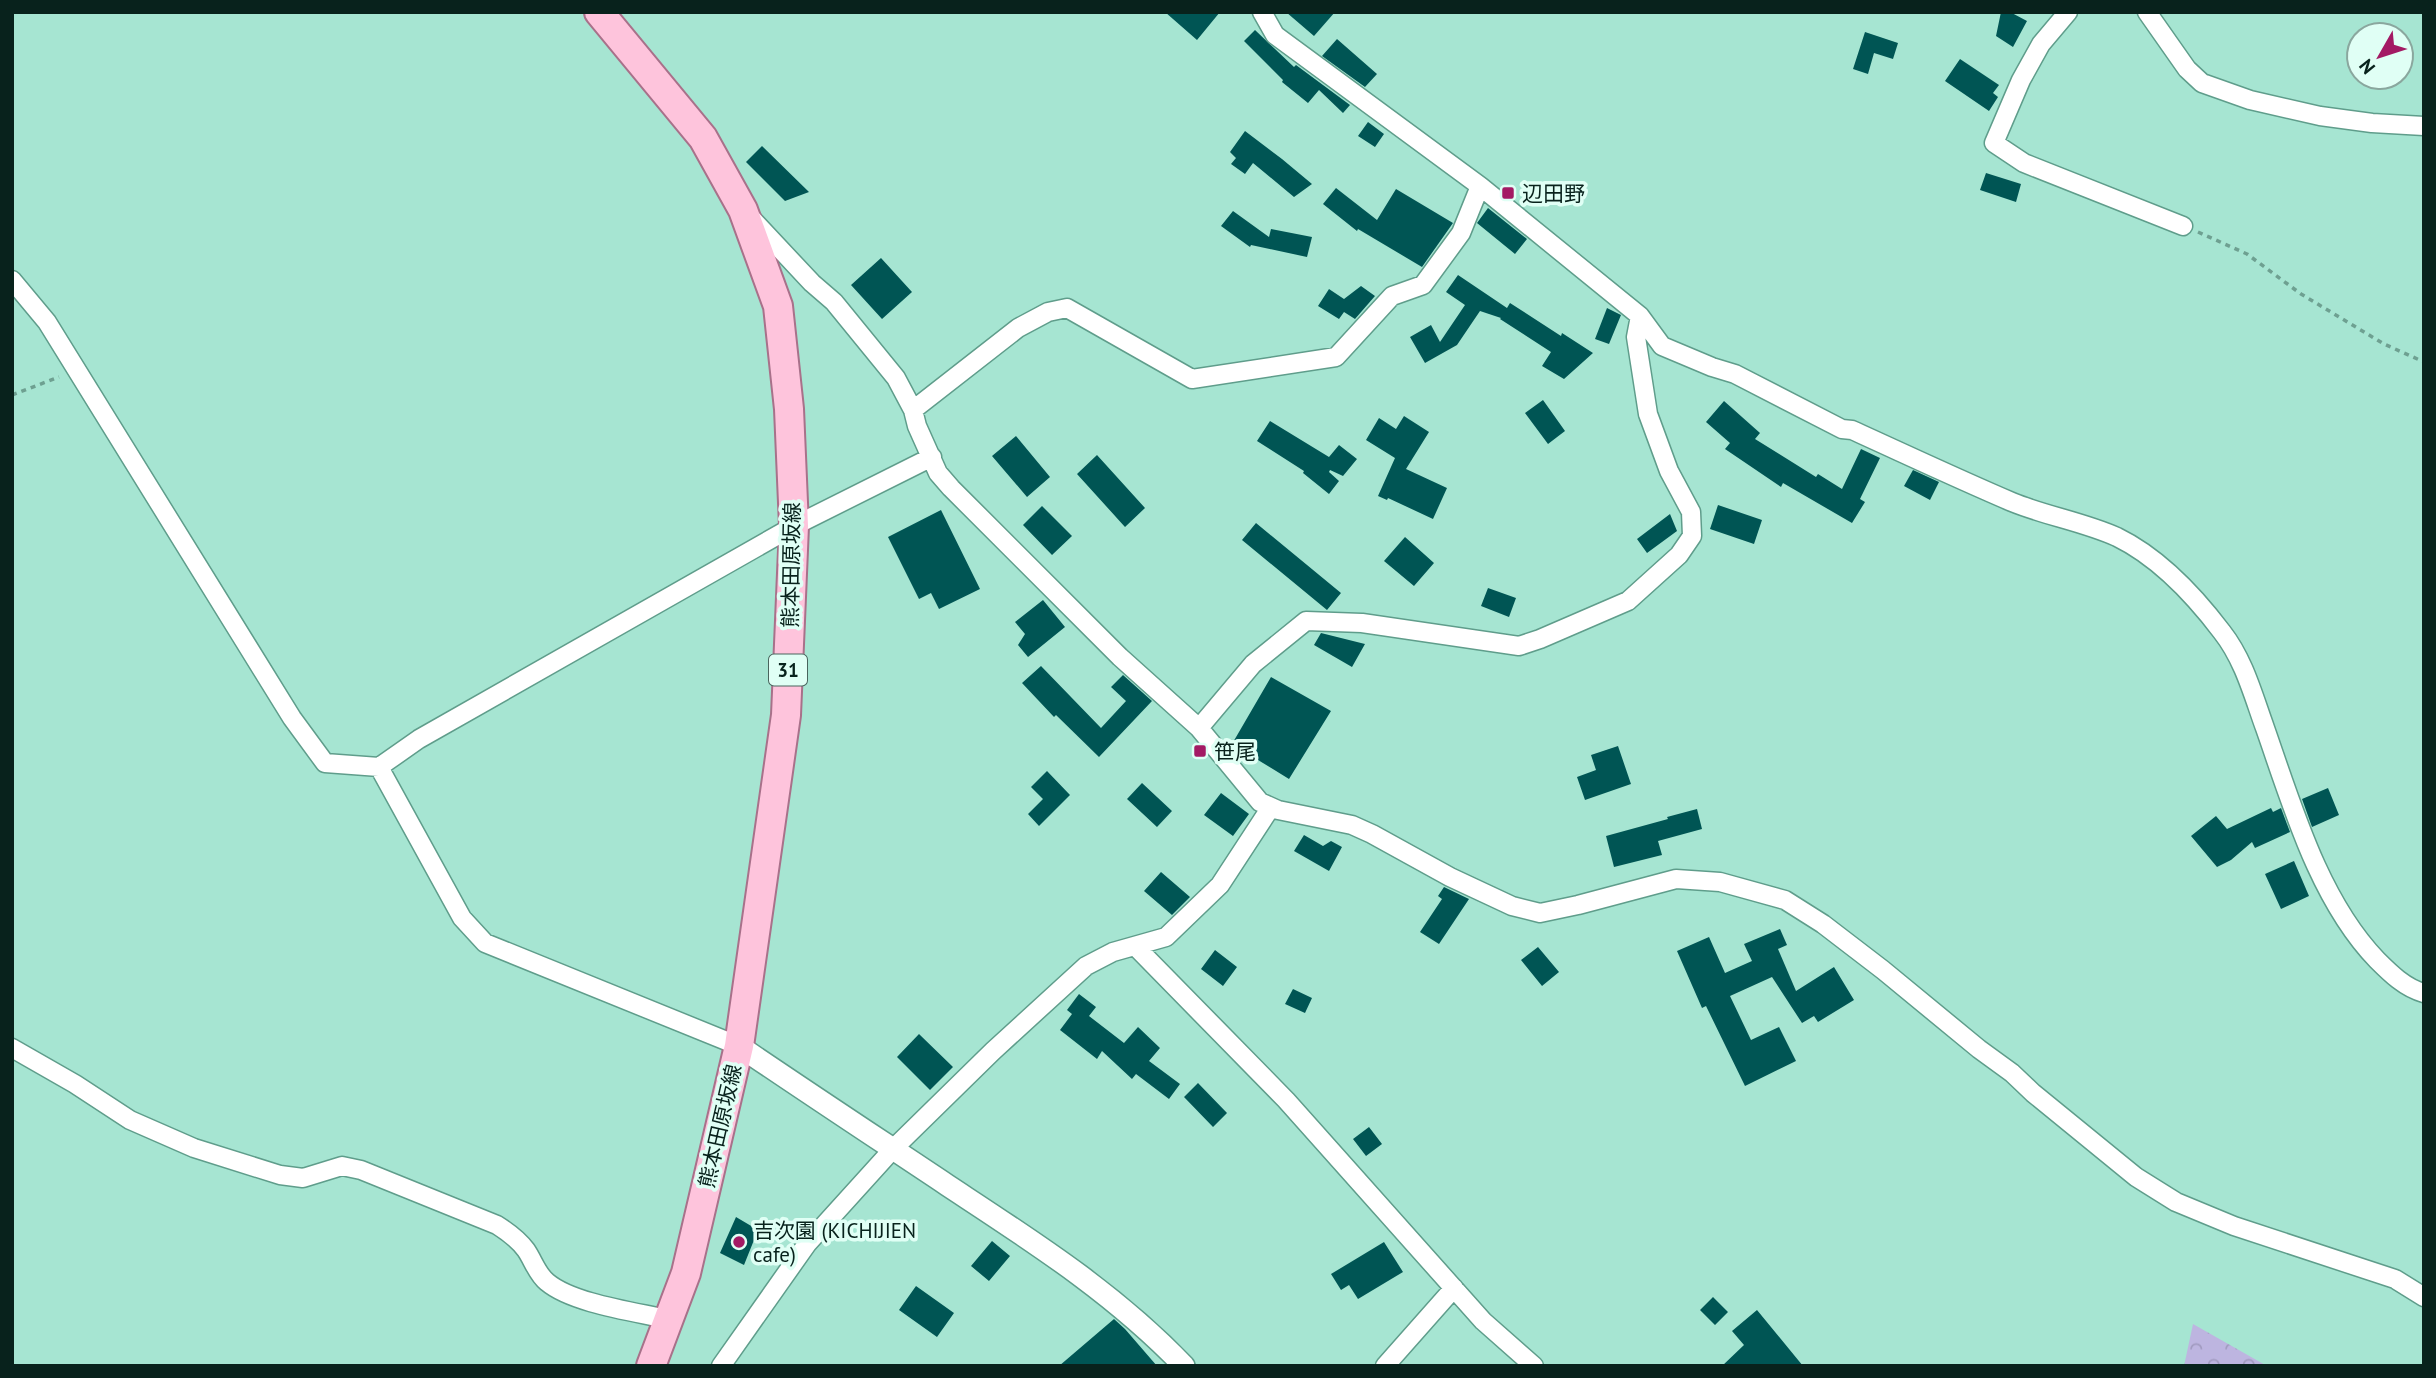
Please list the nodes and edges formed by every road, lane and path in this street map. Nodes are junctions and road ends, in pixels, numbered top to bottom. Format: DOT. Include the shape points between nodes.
graph roads {
  1 [pos="599,12"];
  2 [pos="1262,12"];
  3 [pos="2068,12"];
  4 [pos="2147,12"];
  5 [pos="2424,126"];
  6 [pos="1480,186"];
  7 [pos="743,210"];
  8 [pos="2183,226"];
  9 [pos="12,280"];
  10 [pos="1640,316"];
  11 [pos="2424,362"];
  12 [pos="77,371"];
  13 [pos="12,395"];
  14 [pos="913,410"];
  15 [pos="932,457"];
  16 [pos="794,526"];
  17 [pos="1199,728"];
  18 [pos="379,767"];
  19 [pos="1271,807"];
  20 [pos="1135,946"];
  21 [pos="2424,993"];
  22 [pos="739,1046"];
  23 [pos="12,1048"];
  24 [pos="893,1149"];
  25 [pos="1454,1288"];
  26 [pos="2424,1297"];
  27 [pos="671,1320"];
  28 [pos="722,1365"];
  29 [pos="651,1366"];
  30 [pos="1184,1366"];
  31 [pos="1385,1366"];
  32 [pos="1534,1366"];
  1 -- 7 [label="main road, 熊本田原坂線 / 31" via="703,138"];
  2 -- 6 [label="street" via="1275,35"];
  3 -- 8 [label="street" via="2041,44 1994,143 2024,163"];
  4 -- 5 [label="street" via="2202,83 2320,116"];
  6 -- 10 [label="street"];
  6 -- 14 [label="street" via="1461,233 1423,285 1392,296 1336,358 1192,379 1067,309 1048,312 1018,328"];
  7 -- 14 [label="street" via="834,302 896,378"];
  7 -- 16 [label="main road, 熊本田原坂線 / 31" via="778,306"];
  8 -- 11 [label="path" via="2247,254 2301,295"];
  9 -- 12 [label="street" via="47,322"];
  10 -- 17 [label="street" via="1636,337 1648,414 1669,471 1691,512 1692,537 1679,555 1628,601 1518,646 1362,622 1306,621 1253,664"];
  10 -- 21 [label="street" via="1662,346 1735,374 1842,429 2015,503 2115,536 2136,547 2187,589 2244,667 2292,806 2327,889 2366,949 2393,976"];
  12 -- 13 [label="path"];
  12 -- 18 [label="street" via="292,718 325,762"];
  14 -- 15 [label="street"];
  15 -- 16 [label="street"];
  15 -- 17 [label="street" via="951,488 1120,657"];
  16 -- 18 [label="street" via="419,739"];
  16 -- 22 [label="main road, 熊本田原坂線 / 31" via="786,715"];
  17 -- 19 [label="street" via="1260,802"];
  18 -- 22 [label="street" via="462,918 485,943"];
  19 -- 20 [label="street" via="1220,885 1166,937"];
  19 -- 26 [label="street" via="1352,825 1450,877 1512,906 1540,913 1676,879 1720,882 1785,900 1883,970 2136,1177 2176,1202 2395,1279"];
  20 -- 24 [label="street" via="1086,966"];
  20 -- 25 [label="street" via="1286,1100"];
  22 -- 24 [label="street"];
  22 -- 27 [label="main road, 熊本田原坂線 / 31" via="687,1273"];
  23 -- 27 [label="street" via="130,1120 194,1149 303,1178 342,1166 361,1170 513,1235 545,1280 558,1289 597,1304"];
  24 -- 28 [label="street" via="807,1244"];
  24 -- 30 [label="street" via="1108,1295"];
  25 -- 31 [label="street"];
  25 -- 32 [label="street"];
  27 -- 29 [label="main road, 熊本田原坂線 / 31"];
}
